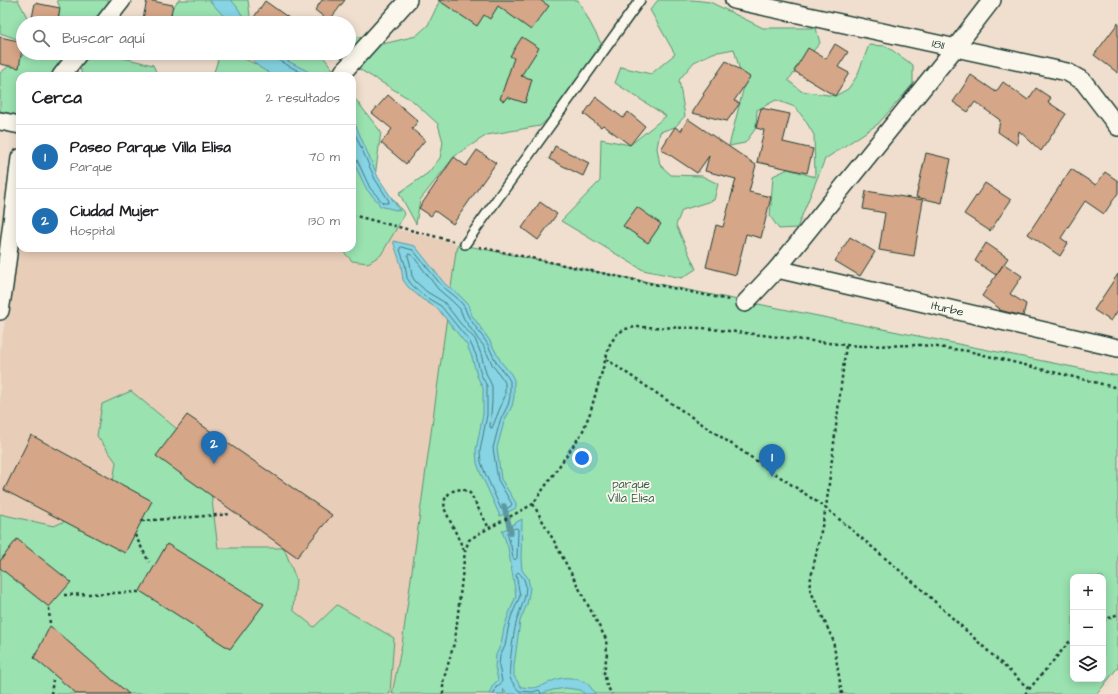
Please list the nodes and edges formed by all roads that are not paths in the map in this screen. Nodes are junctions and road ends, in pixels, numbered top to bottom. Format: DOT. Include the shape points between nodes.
graph roads {
  1 [pos="122,0"];
  2 [pos="408,0"];
  3 [pos="640,0"];
  4 [pos="734,0"];
  5 [pos="992,0"];
  6 [pos="109,16"];
  7 [pos="955,48"];
  8 [pos="356,58"];
  9 [pos="74,60"];
  10 [pos="354,60"];
  11 [pos="64,72"];
  12 [pos="343,72"];
  13 [pos="0,121"];
  14 [pos="16,124"];
  15 [pos="1118,127"];
  16 [pos="16,186"];
  17 [pos="465,244"];
  18 [pos="777,269"];
  19 [pos="2,286"];
  20 [pos="745,303"];
  21 [pos="0,311"];
  22 [pos="1118,348"];
  1 -- 6 [label="street"];
  2 -- 8 [label="street"];
  3 -- 17 [label="lane"];
  4 -- 7 [label="street, 1811"];
  5 -- 7 [label="street"];
  7 -- 15 [label="street, 1811" via="1067,72 1083,81"];
  7 -- 18 [label="street"];
  9 -- 11 [label="street"];
  10 -- 12 [label="street"];
  13 -- 14 [label="street"];
  16 -- 19 [label="street"];
  18 -- 20 [label="street"];
  18 -- 22 [label="street, Iturbe"];
  19 -- 21 [label="street"];
}
